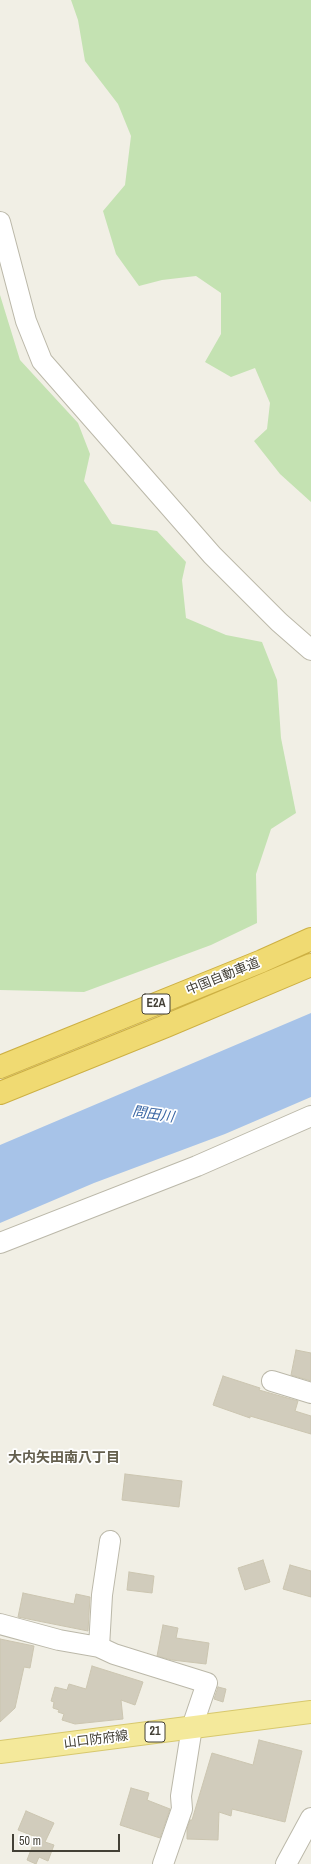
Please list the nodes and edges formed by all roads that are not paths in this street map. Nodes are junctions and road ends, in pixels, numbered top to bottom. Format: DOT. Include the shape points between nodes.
graph roads {
  1 [pos="0,222"];
  2 [pos="311,650"];
  3 [pos="311,939"];
  4 [pos="311,965"];
  5 [pos="0,1067"];
  6 [pos="0,1093"];
  7 [pos="311,1116"];
  8 [pos="0,1243"];
  9 [pos="272,1380"];
  10 [pos="311,1393"];
  11 [pos="110,1541"];
  12 [pos="0,1624"];
  13 [pos="99,1647"];
  14 [pos="311,1712"];
  15 [pos="192,1727"];
  16 [pos="0,1752"];
  17 [pos="311,1818"];
  18 [pos="163,1864"];
  19 [pos="286,1864"];
  1 -- 2 [label="street" via="26,321 42,361 212,555"];
  3 -- 5 [label="highway, 中国自動車道 / E2A"];
  4 -- 6 [label="highway, 中国自動車道 / E2A"];
  7 -- 8 [label="street" via="197,1166"];
  9 -- 10 [label="street"];
  11 -- 13 [label="street" via="102,1595"];
  12 -- 13 [label="street" via="59,1640"];
  13 -- 15 [label="street" via="207,1683"];
  14 -- 15 [label="main road, 山口防府線 / 21"];
  15 -- 16 [label="main road, 山口防府線 / 21"];
  15 -- 18 [label="street" via="181,1796 182,1809"];
  17 -- 19 [label="street"];
}
